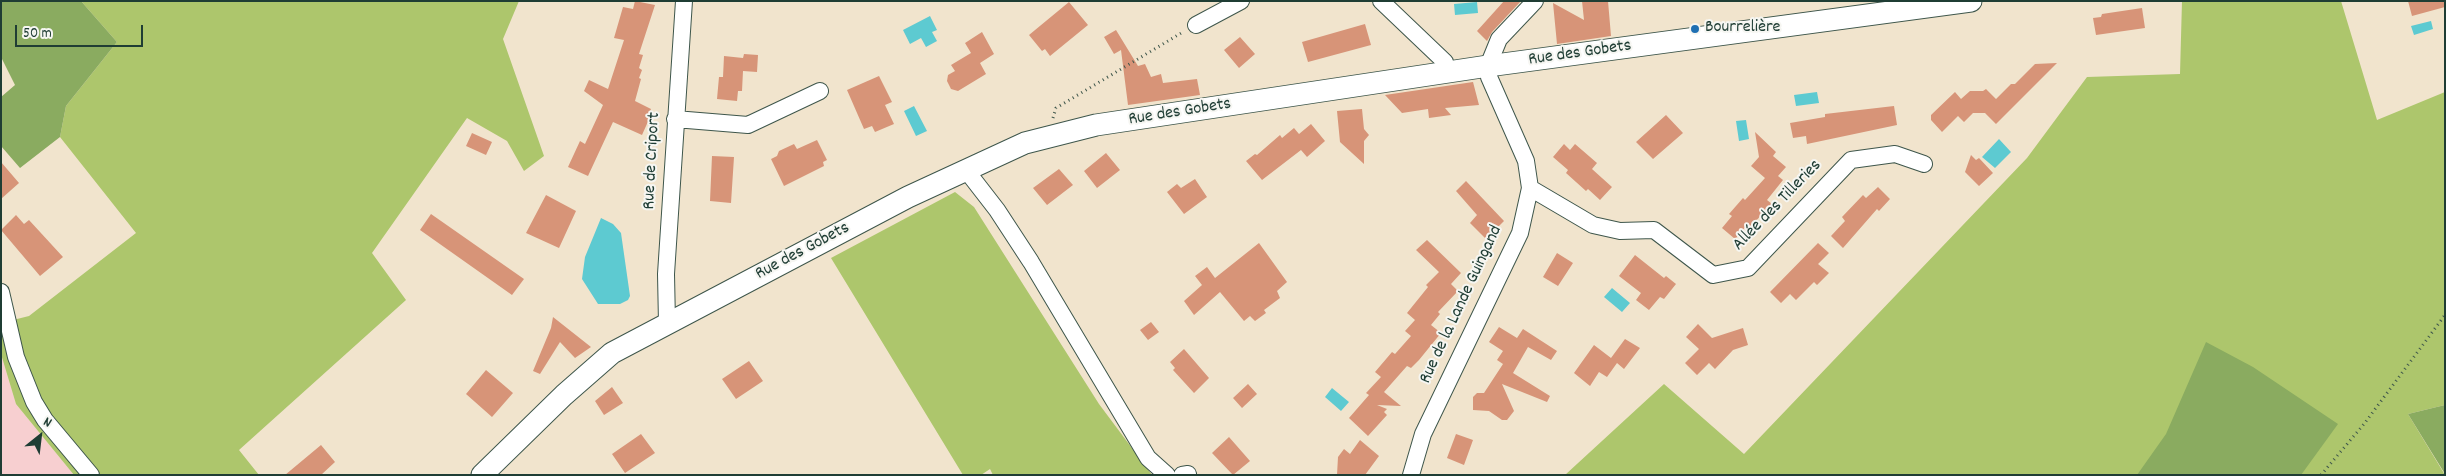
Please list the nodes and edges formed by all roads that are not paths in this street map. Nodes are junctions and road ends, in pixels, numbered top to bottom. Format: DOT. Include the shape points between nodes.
graph roads {
  1 [pos="684,1"];
  2 [pos="1241,1"];
  3 [pos="1381,1"];
  4 [pos="1535,1"];
  5 [pos="1972,1"];
  6 [pos="1196,25"];
  7 [pos="1488,66"];
  8 [pos="1447,72"];
  9 [pos="820,91"];
  10 [pos="675,119"];
  11 [pos="1924,164"];
  12 [pos="966,170"];
  13 [pos="1530,188"];
  14 [pos="1,292"];
  15 [pos="667,323"];
  16 [pos="1188,474"];
  17 [pos="91,475"];
  18 [pos="482,475"];
  19 [pos="1167,475"];
  20 [pos="1182,475"];
  21 [pos="1411,475"];
  1 -- 10 [label="street, Rue de Criport"];
  2 -- 6 [label="street"];
  3 -- 8 [label="street" via="1445,62"];
  4 -- 7 [label="street" via="1499,39"];
  5 -- 7 [label="main road, Rue des Gobets"];
  7 -- 8 [label="main road, Rue des Gobets"];
  7 -- 13 [label="street, Rue de la Lande Guingand" via="1489,77 1526,161"];
  8 -- 12 [label="main road, Rue des Gobets" via="1096,126 1025,143"];
  9 -- 10 [label="street" via="748,125"];
  10 -- 15 [label="street, Rue de Criport" via="666,274"];
  11 -- 13 [label="street, Allée des Tilleries" via="1895,154 1850,160 1748,268 1713,275 1654,230 1620,231 1593,225"];
  12 -- 15 [label="main road, Rue des Gobets"];
  12 -- 19 [label="street" via="1031,262 1148,458"];
  13 -- 21 [label="street, Rue de la Lande Guingand" via="1520,233 1423,434"];
  14 -- 17 [label="street" via="16,357 34,402"];
  15 -- 18 [label="main road, Rue des Gobets" via="612,353"];
  16 -- 20 [label="street"];
}
